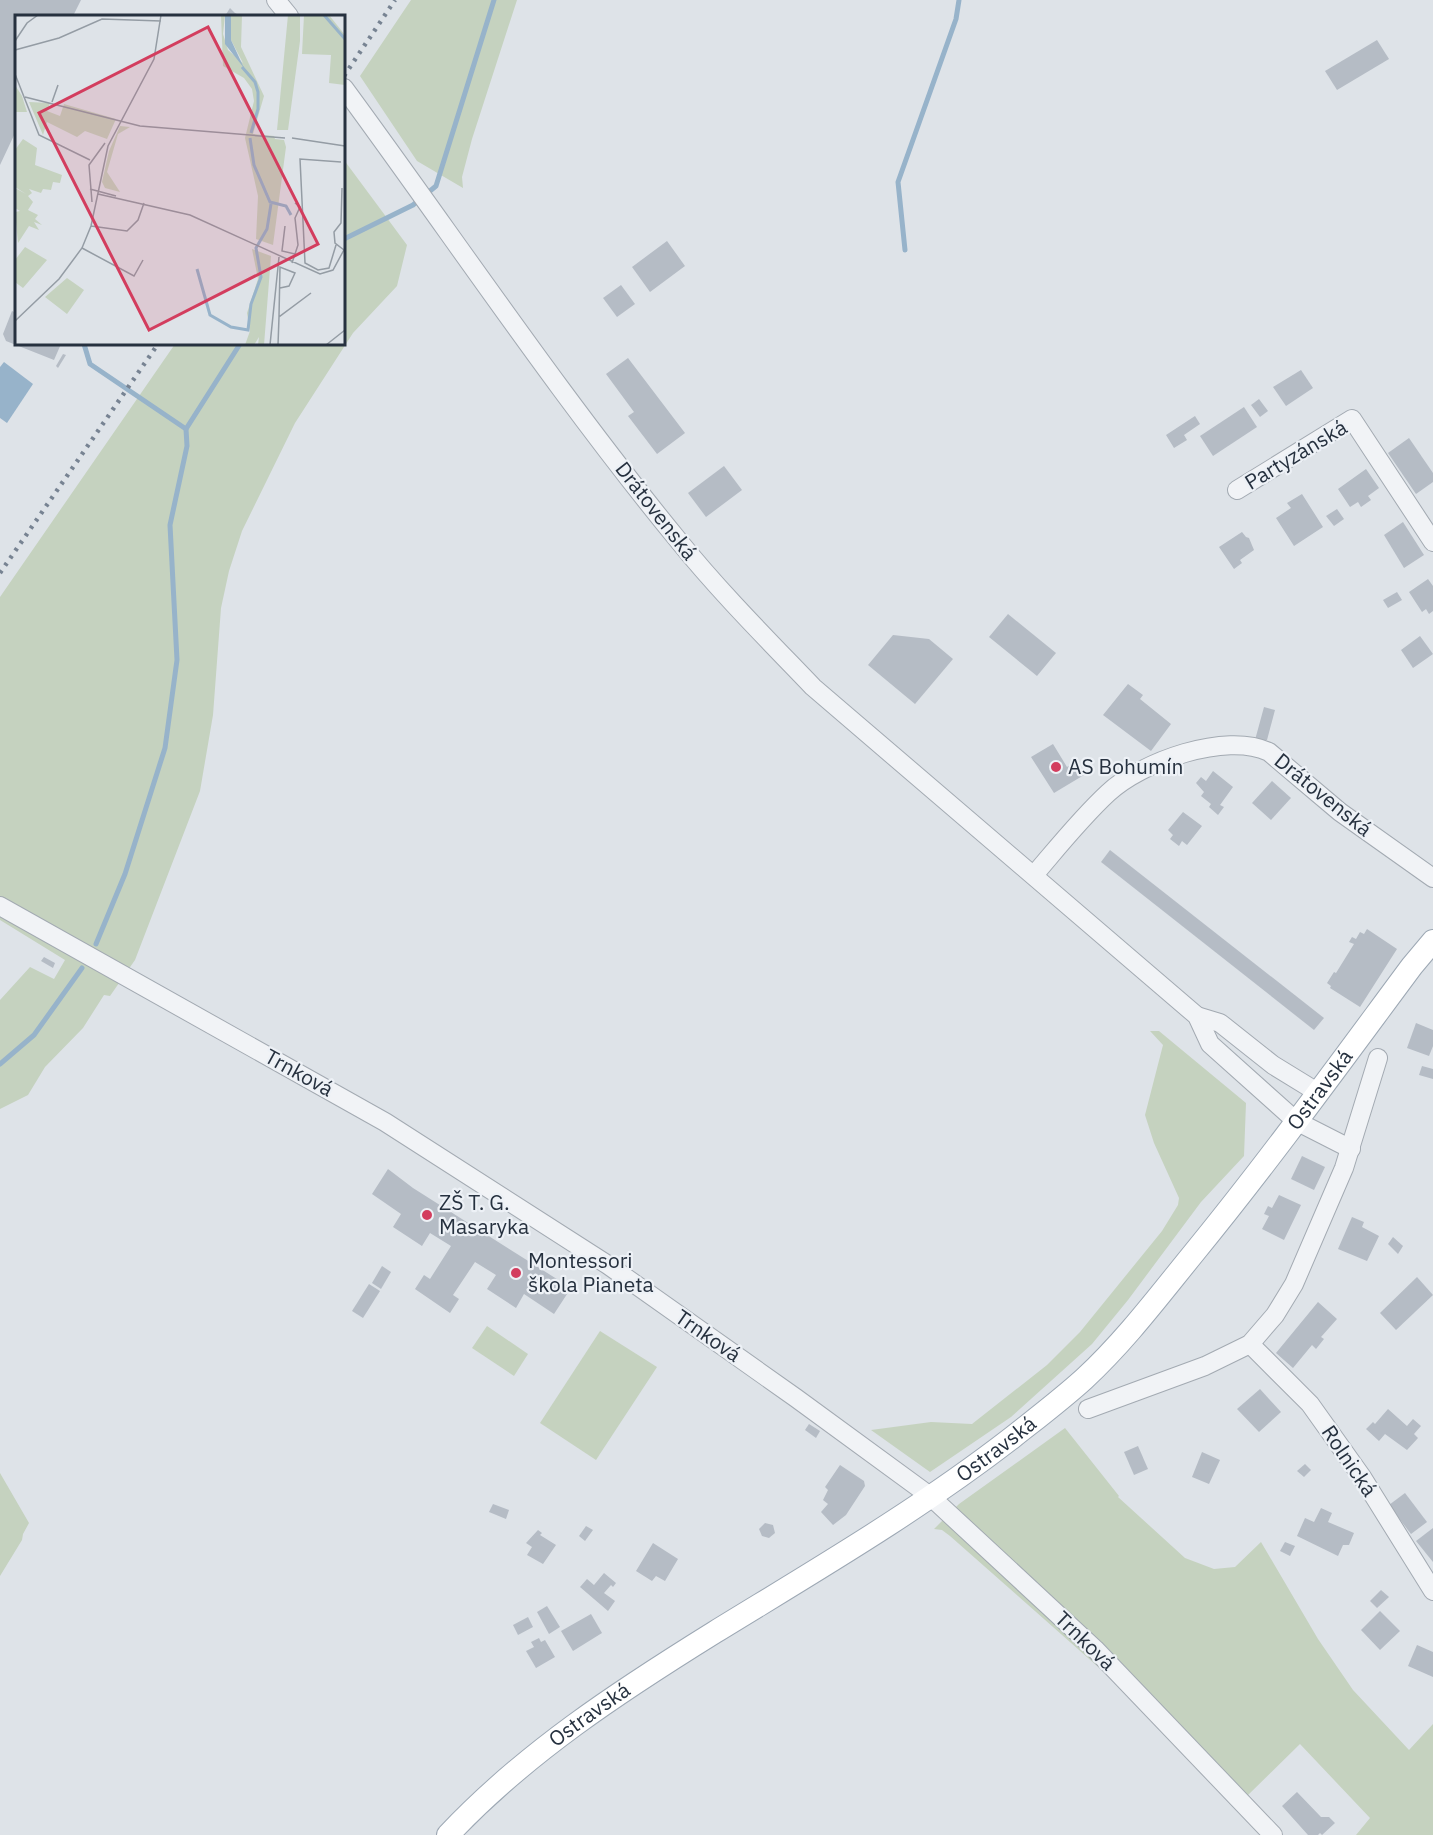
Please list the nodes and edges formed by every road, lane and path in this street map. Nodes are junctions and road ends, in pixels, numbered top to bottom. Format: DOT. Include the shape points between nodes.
graph roads {
  1 [pos="276,0"];
  2 [pos="288,15"];
  3 [pos="345,89"];
  4 [pos="1237,490"];
  5 [pos="1433,542"];
  6 [pos="1034,874"];
  7 [pos="1433,878"];
  8 [pos="0,906"];
  9 [pos="1433,941"];
  10 [pos="1197,1016"];
  11 [pos="1378,1058"];
  12 [pos="1317,1092"];
  13 [pos="1296,1121"];
  14 [pos="1351,1149"];
  15 [pos="1250,1344"];
  16 [pos="1088,1409"];
  17 [pos="930,1496"];
  18 [pos="1433,1591"];
  19 [pos="448,1835"];
  20 [pos="1273,1835"];
  1 -- 2 [label="street"];
  3 -- 6 [label="street, Drátovenská" via="497,303 711,579 813,687"];
  4 -- 5 [label="street, Partyzánská" via="1352,419"];
  6 -- 7 [label="street, Drátovenská" via="1109,792 1132,777 1184,754 1236,744 1269,752 1340,812"];
  6 -- 10 [label="street, Drátovenská"];
  8 -- 17 [label="street, Trnková" via="393,1126 608,1265"];
  9 -- 12 [label="main road, Ostravská"];
  10 -- 12 [label="street, Drátovenská" via="1220,1023 1273,1065"];
  10 -- 13 [label="street, Drátovenská" via="1210,1044"];
  11 -- 14 [label="street, Ostravská"];
  12 -- 13 [label="main road, Ostravská"];
  13 -- 14 [label="street, Drátovenská"];
  13 -- 17 [label="main road, Ostravská" via="1158,1297 1084,1379"];
  14 -- 15 [label="street, Ostravská" via="1294,1284 1275,1315"];
  15 -- 16 [label="street, Ostravská" via="1205,1366"];
  15 -- 18 [label="street, Rolnická" via="1310,1404 1362,1477"];
  17 -- 19 [label="main road, Ostravská" via="587,1716 476,1805"];
  17 -- 20 [label="street, Trnková" via="1095,1649"];
}
